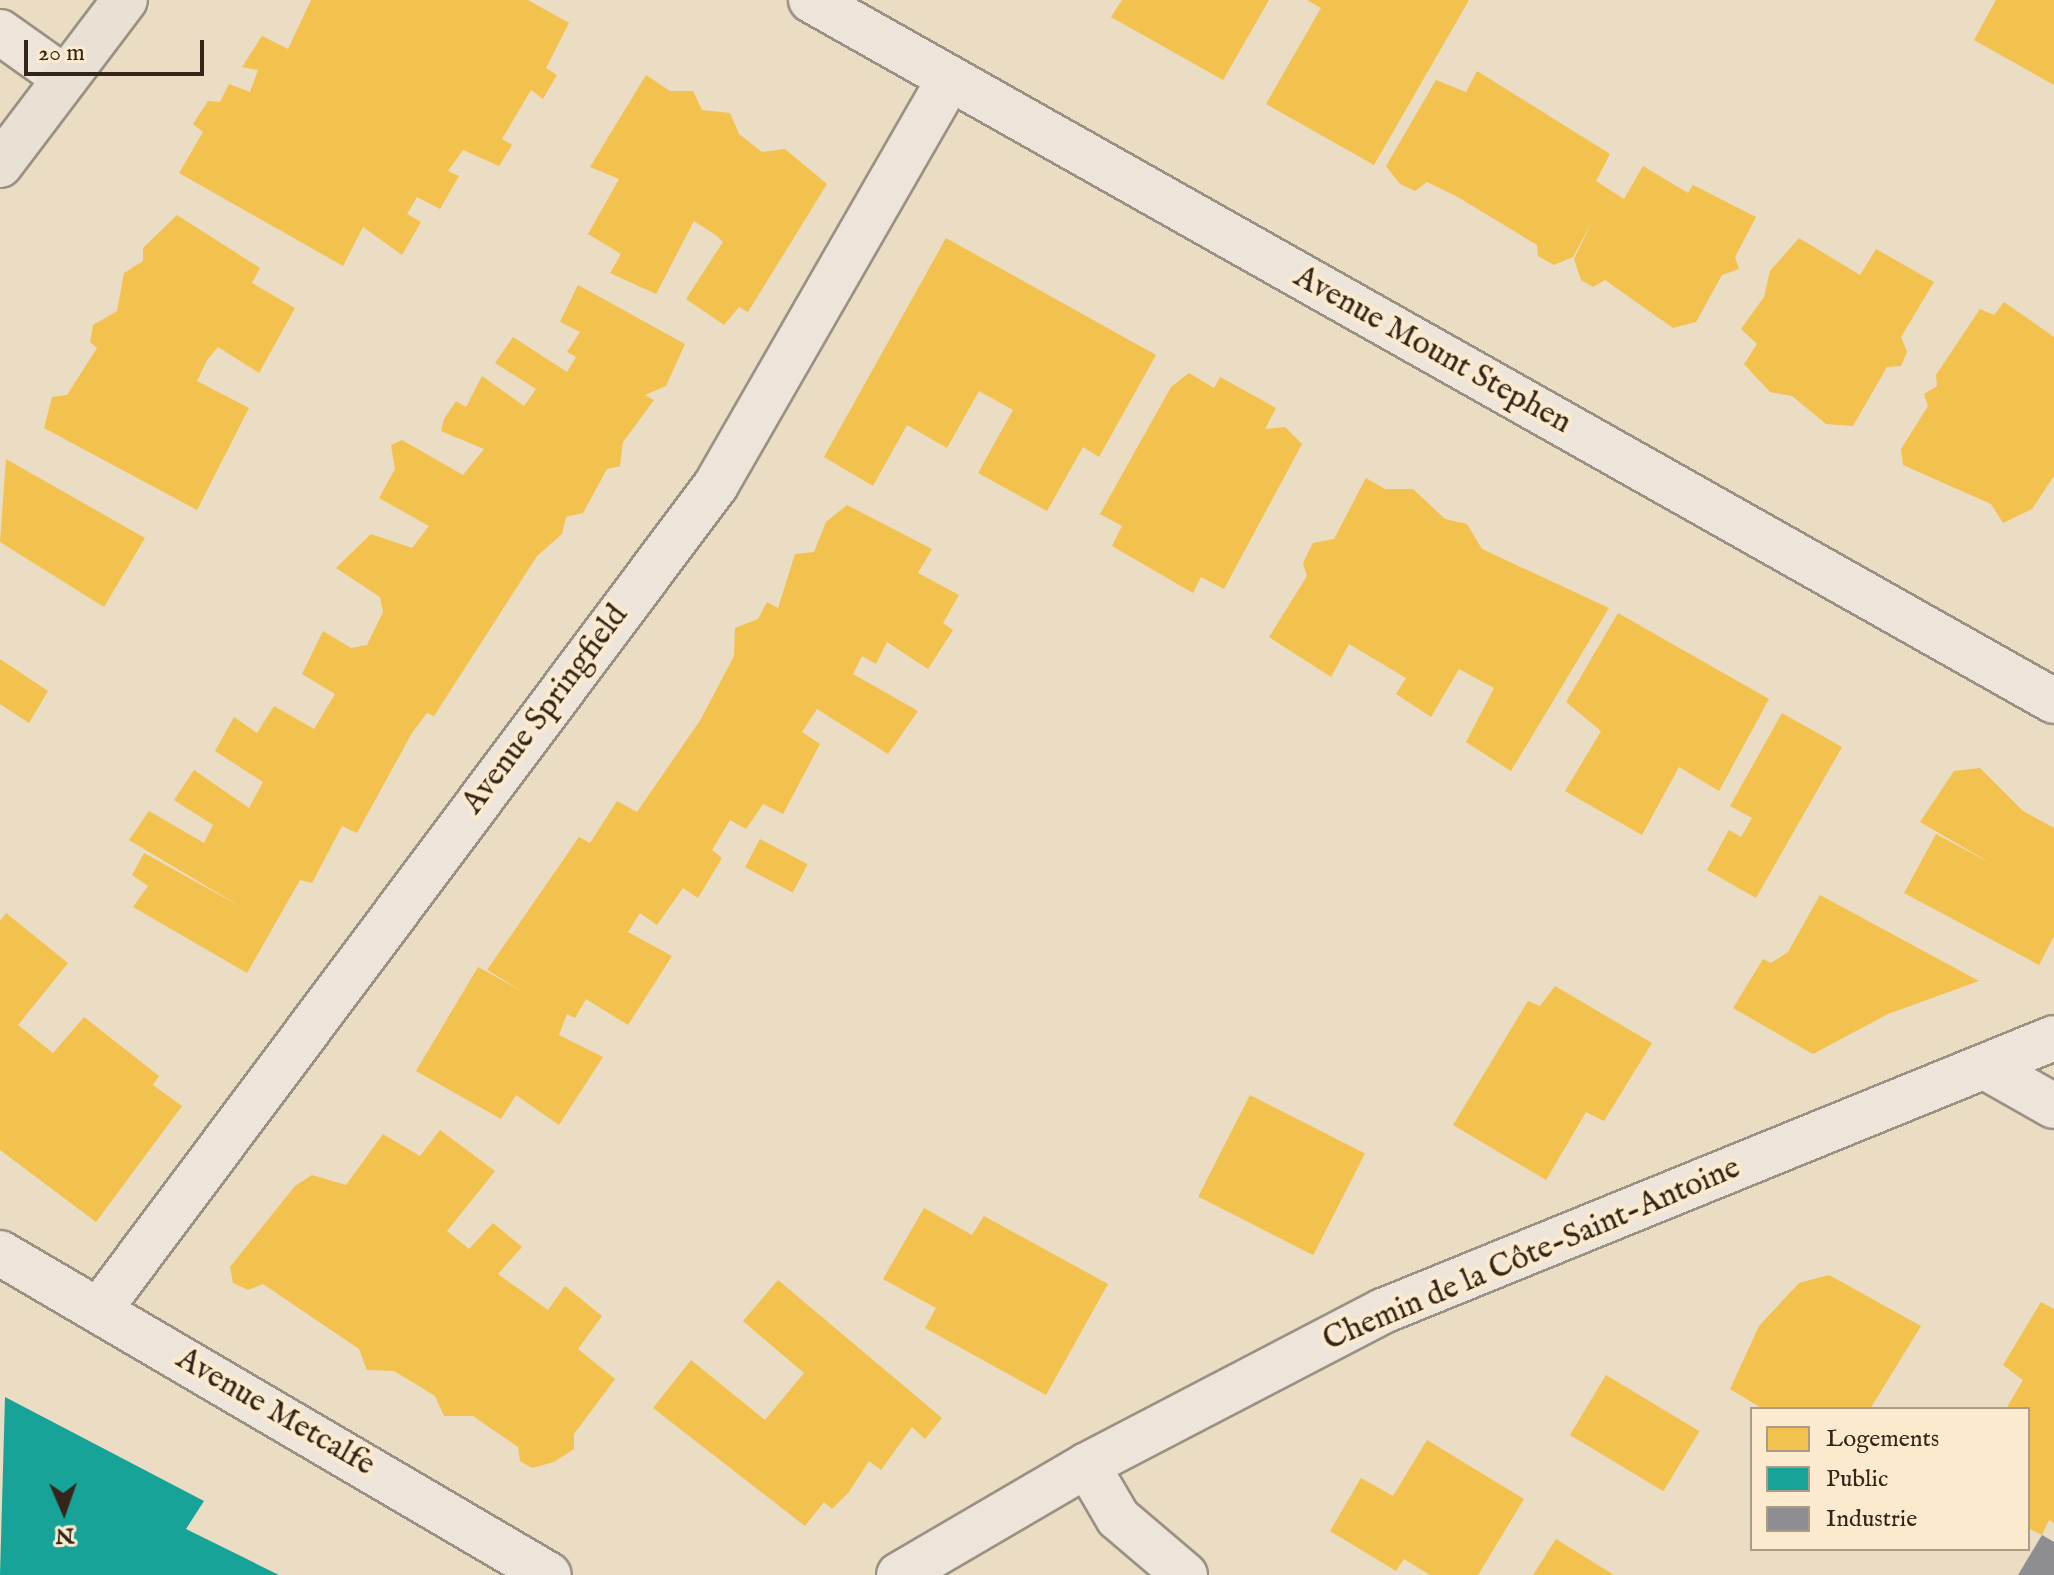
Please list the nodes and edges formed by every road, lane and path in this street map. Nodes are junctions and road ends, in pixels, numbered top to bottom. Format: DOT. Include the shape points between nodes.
graph roads {
  1 [pos="125,0"];
  2 [pos="811,0"];
  3 [pos="0,32"];
  4 [pos="65,78"];
  5 [pos="949,80"];
  6 [pos="0,165"];
  7 [pos="2054,701"];
  8 [pos="2054,1038"];
  9 [pos="1985,1067"];
  10 [pos="2054,1106"];
  11 [pos="0,1253"];
  12 [pos="99,1310"];
  13 [pos="1087,1465"];
  14 [pos="549,1575"];
  15 [pos="899,1575"];
  16 [pos="1185,1575"];
  1 -- 4 [label="main road"];
  2 -- 5 [label="street, Avenue Mount Stephen"];
  3 -- 4 [label="street"];
  4 -- 6 [label="main road"];
  5 -- 7 [label="street, Avenue Mount Stephen"];
  5 -- 12 [label="street, Avenue Springfield" via="716,485"];
  8 -- 9 [label="street, Chemin de la Côte-Saint-Antoine"];
  9 -- 10 [label="street"];
  9 -- 13 [label="street, Chemin de la Côte-Saint-Antoine" via="1383,1311"];
  11 -- 12 [label="street, Avenue Metcalfe"];
  12 -- 14 [label="street, Avenue Metcalfe"];
  13 -- 15 [label="street, Chemin de la Côte-Saint-Antoine"];
  13 -- 16 [label="street" via="1118,1518"];
}
